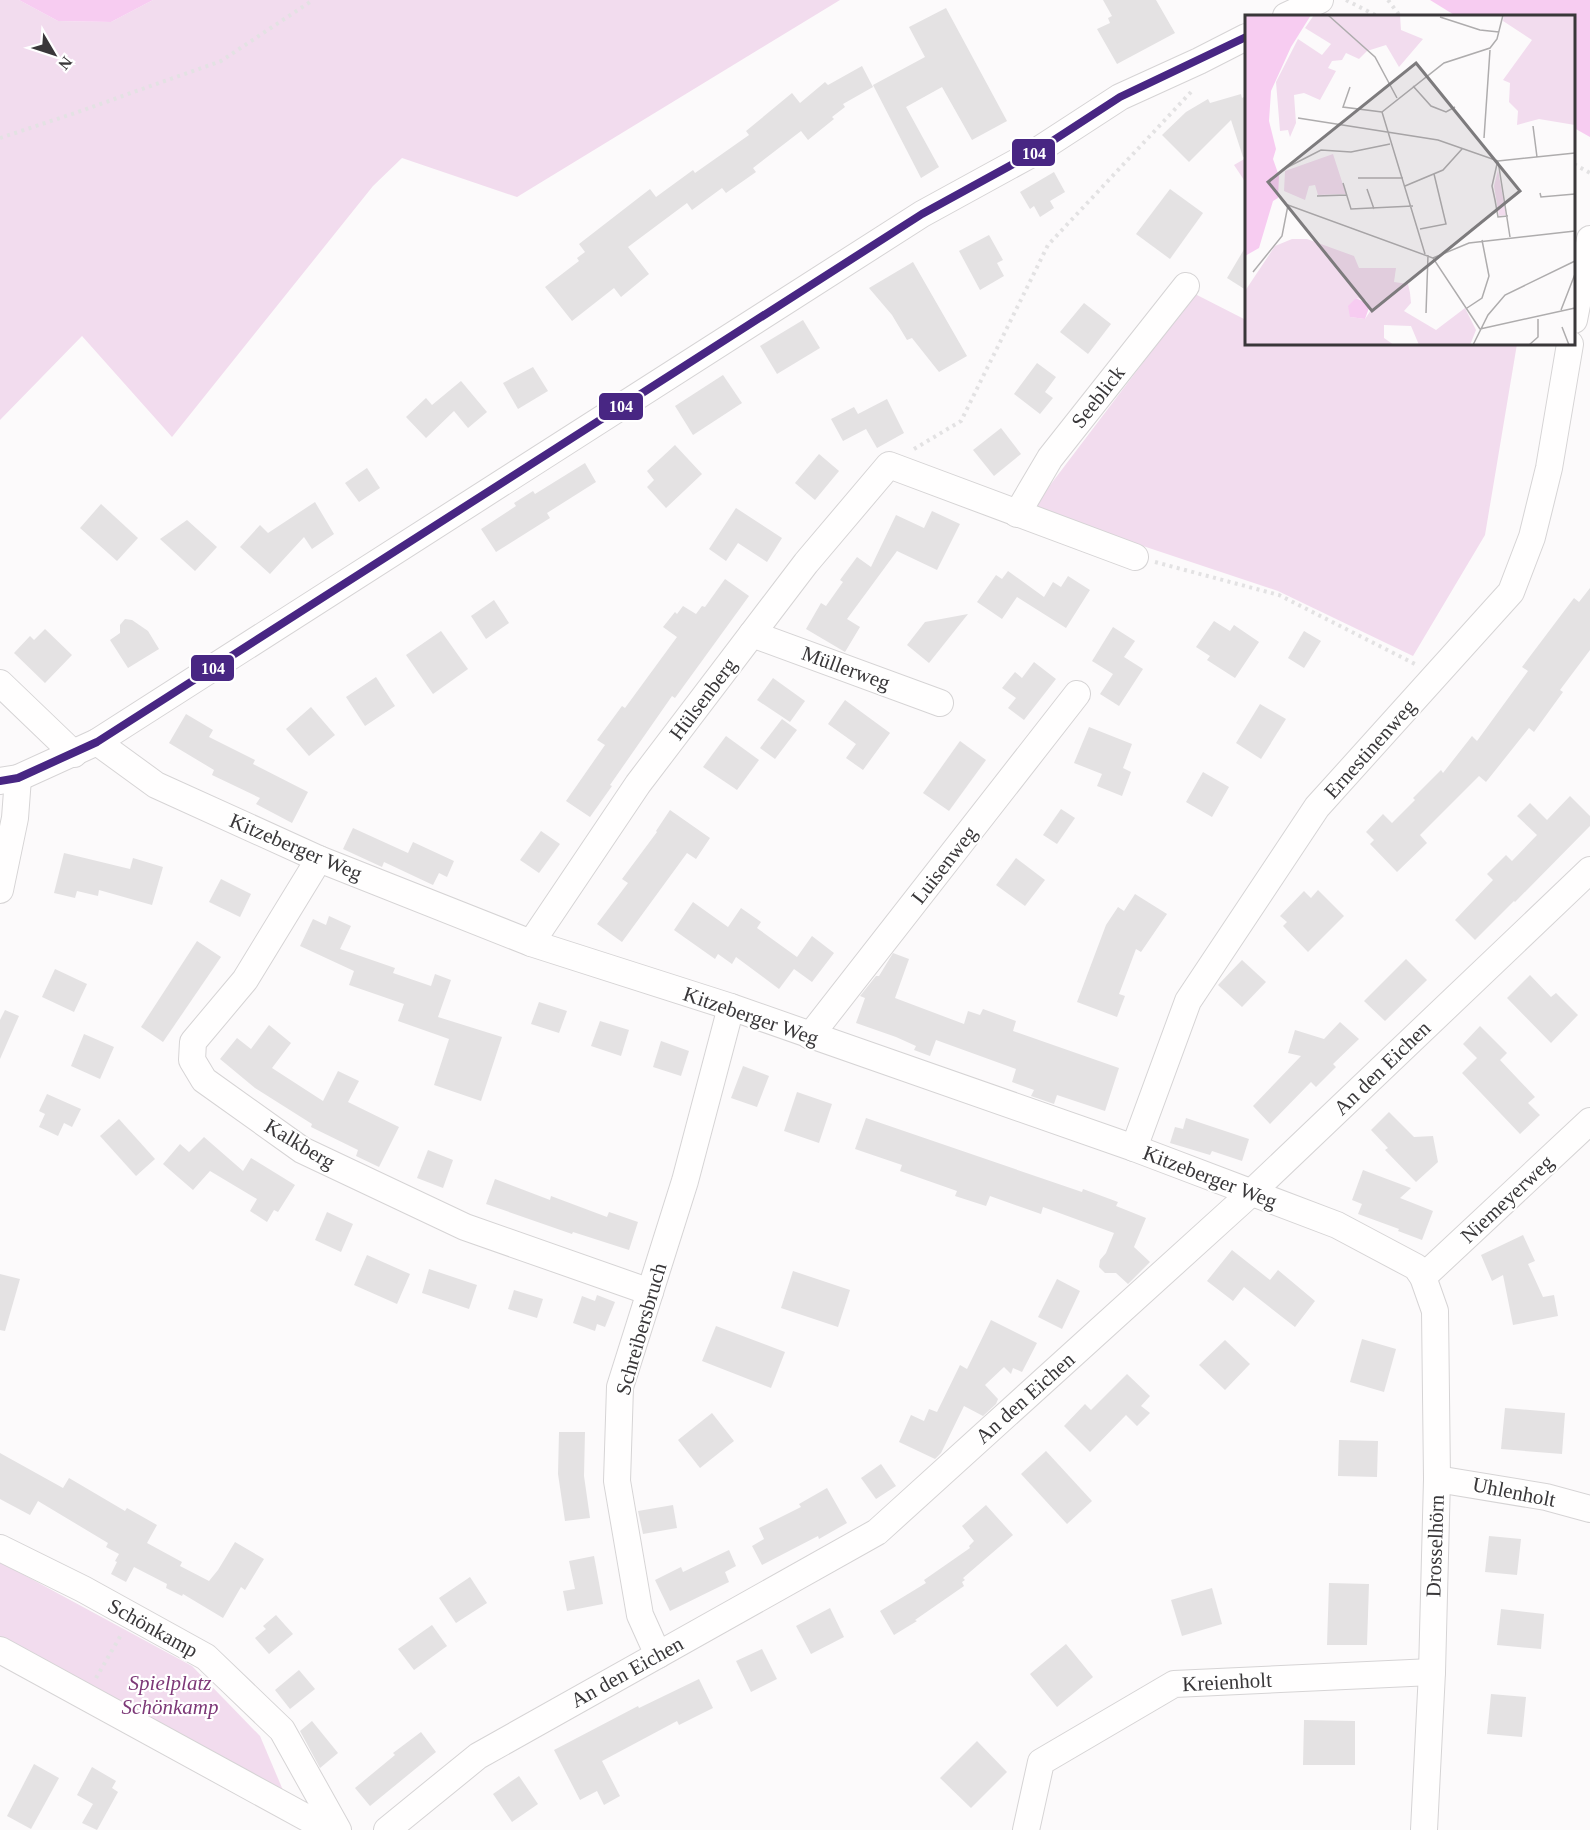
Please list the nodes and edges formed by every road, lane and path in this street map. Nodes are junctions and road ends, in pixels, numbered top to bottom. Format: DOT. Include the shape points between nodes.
graph roads {
  1 [pos="313,0"];
  2 [pos="1320,0"];
  3 [pos="1346,0"];
  4 [pos="1388,0"];
  5 [pos="1288,10"];
  6 [pos="1375,15"];
  7 [pos="1399,15"];
  8 [pos="1245,37"];
  9 [pos="1191,91"];
  10 [pos="0,138"];
  11 [pos="1575,165"];
  12 [pos="1590,173"];
  13 [pos="1590,239"];
  14 [pos="1186,286"];
  15 [pos="1575,315"];
  16 [pos="1570,345"];
  17 [pos="889,465"];
  18 [pos="1017,514"];
  19 [pos="1135,557"];
  20 [pos="752,634"];
  21 [pos="1437,675"];
  22 [pos="0,683"];
  23 [pos="1077,694"];
  24 [pos="940,703"];
  25 [pos="98,742"];
  26 [pos="74,754"];
  27 [pos="9,779"];
  28 [pos="319,859"];
  29 [pos="1590,870"];
  30 [pos="0,890"];
  31 [pos="531,943"];
  32 [pos="731,1007"];
  33 [pos="810,1036"];
  34 [pos="1590,1121"];
  35 [pos="1134,1148"];
  36 [pos="1251,1193"];
  37 [pos="1420,1272"];
  38 [pos="650,1292"];
  39 [pos="1437,1479"];
  40 [pos="1590,1509"];
  41 [pos="0,1548"];
  42 [pos="132,1616"];
  43 [pos="0,1650"];
  44 [pos="658,1655"];
  45 [pos="1432,1672"];
  46 [pos="85,1697"];
  47 [pos="329,1830"];
  48 [pos="338,1830"];
  49 [pos="387,1830"];
  50 [pos="1026,1830"];
  51 [pos="1424,1830"];
  1 -- 10 [label="path" via="221,61"];
  2 -- 5 [label="street"];
  3 -- 6 [label="path"];
  4 -- 7 [label="path"];
  8 -- 25 [label="street" via="1120,97 1037,152 922,214"];
  9 -- 17 [label="path" via="1048,245 962,420"];
  11 -- 12 [label="path"];
  13 -- 15 [label="street"];
  14 -- 18 [label="street, Seeblick" via="1050,458"];
  16 -- 21 [label="street, Ernestinenweg" via="1549,468 1532,537 1511,592"];
  17 -- 18 [label="street"];
  17 -- 20 [label="street, Hülsenberg"];
  18 -- 19 [label="street"];
  19 -- 21 [label="path" via="1279,595"];
  20 -- 24 [label="street, Müllerweg"];
  20 -- 31 [label="street, Hülsenberg" via="639,784"];
  21 -- 35 [label="street, Ernestinenweg" via="1317,807 1188,1001"];
  22 -- 26 [label="street"];
  23 -- 33 [label="street, Luisenweg"];
  25 -- 26 [label="street"];
  25 -- 28 [label="street, Kitzeberger Weg" via="156,785"];
  26 -- 27 [label="street"];
  27 -- 30 [label="street" via="15,818"];
  28 -- 31 [label="street, Kitzeberger Weg"];
  28 -- 38 [label="street, Kalkberg" via="245,980 193,1042 192,1060 204,1080 302,1150 465,1227"];
  29 -- 36 [label="street, An den Eichen"];
  31 -- 32 [label="street, Kitzeberger Weg"];
  32 -- 33 [label="street, Kitzeberger Weg"];
  32 -- 38 [label="street, Schreibersbruch" via="685,1181"];
  33 -- 35 [label="street, Kitzeberger Weg"];
  34 -- 37 [label="street, Niemeyerweg"];
  35 -- 36 [label="street, Kitzeberger Weg"];
  36 -- 37 [label="street, Kitzeberger Weg" via="1337,1225"];
  36 -- 44 [label="street, An den Eichen" via="877,1532"];
  37 -- 39 [label="street, Drosselhörn" via="1435,1311"];
  38 -- 44 [label="street, Schreibersbruch" via="620,1387 617,1481 640,1615"];
  39 -- 40 [label="street, Uhlenholt" via="1546,1497"];
  39 -- 45 [label="street, Drosselhörn"];
  41 -- 42 [label="street, Schönkamp"];
  42 -- 46 [label="path"];
  42 -- 48 [label="street, Schönkamp" via="206,1657 282,1730"];
  43 -- 46 [label="street"];
  44 -- 49 [label="street, An den Eichen" via="478,1756"];
  45 -- 50 [label="street, Kreienholt" via="1174,1684 1041,1762"];
  45 -- 51 [label="street, Drosselhörn"];
  46 -- 47 [label="street"];
}
